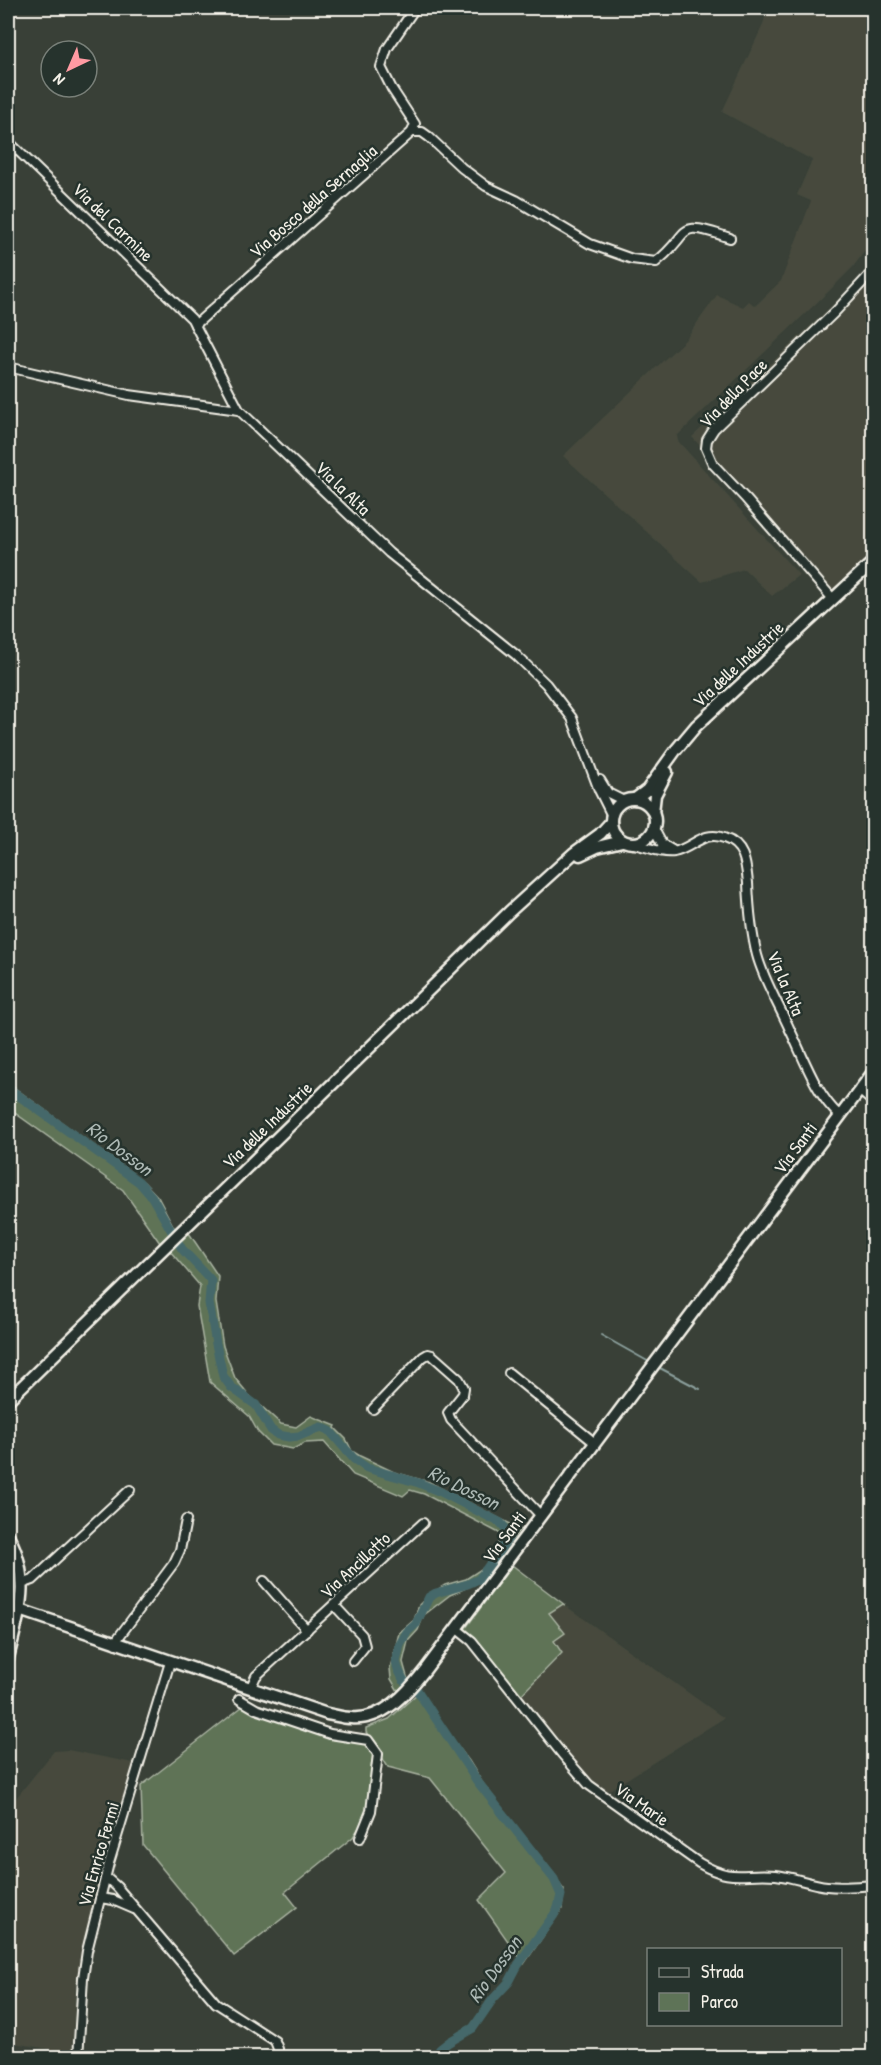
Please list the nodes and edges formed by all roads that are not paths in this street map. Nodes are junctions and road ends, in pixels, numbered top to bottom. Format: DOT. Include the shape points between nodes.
graph roads {
  1 [pos="416,8"];
  2 [pos="412,132"];
  3 [pos="8,141"];
  4 [pos="730,238"];
  5 [pos="873,270"];
  6 [pos="195,326"];
  7 [pos="8,367"];
  8 [pos="239,410"];
  9 [pos="873,561"];
  10 [pos="873,571"];
  11 [pos="833,599"];
  12 [pos="587,755"];
  13 [pos="629,800"];
  14 [pos="653,812"];
  15 [pos="612,819"];
  16 [pos="654,830"];
  17 [pos="622,841"];
  18 [pos="634,844"];
  19 [pos="676,851"];
  20 [pos="550,875"];
  21 [pos="873,1071"];
  22 [pos="859,1090"];
  23 [pos="873,1102"];
  24 [pos="840,1116"];
  25 [pos="509,1373"];
  26 [pos="8,1400"];
  27 [pos="373,1409"];
  28 [pos="595,1443"];
  29 [pos="129,1490"];
  30 [pos="541,1516"];
  31 [pos="186,1520"];
  32 [pos="423,1523"];
  33 [pos="8,1535"];
  34 [pos="264,1581"];
  35 [pos="22,1584"];
  36 [pos="334,1605"];
  37 [pos="20,1610"];
  38 [pos="457,1629"];
  39 [pos="308,1630"];
  40 [pos="117,1644"];
  41 [pos="8,1658"];
  42 [pos="353,1660"];
  43 [pos="170,1662"];
  44 [pos="251,1688"];
  45 [pos="239,1699"];
  46 [pos="360,1838"];
  47 [pos="105,1879"];
  48 [pos="873,1885"];
  49 [pos="100,1898"];
  50 [pos="138,1911"];
  51 [pos="278,2049"];
  52 [pos="78,2058"];
  1 -- 2 [label="street" via="387,49 381,67 415,124"];
  2 -- 4 [label="street" via="429,137 486,186 590,244 632,259 656,262 682,232 691,228"];
  2 -- 6 [label="street, Via Bosco della Sernaglia"];
  3 -- 6 [label="street, Via del Carmine"];
  5 -- 11 [label="street, Via della Pace" via="714,429 706,444 713,464"];
  6 -- 8 [label="street"];
  7 -- 8 [label="street" via="129,395"];
  8 -- 12 [label="street, Via la Alta" via="389,553 516,655 546,684 572,718"];
  9 -- 11 [label="main road, Via delle Industrie"];
  10 -- 14 [label="main road, Via delle Industrie" via="690,743 663,778"];
  11 -- 13 [label="main road, Via delle Industrie" via="696,726 647,790"];
  12 -- 13 [label="street" via="605,789 612,796"];
  12 -- 15 [label="street"];
  13 -- 14 [label="main road" via="646,803"];
  13 -- 15 [label="main road" via="614,810"];
  14 -- 16 [label="main road"];
  15 -- 17 [label="main road" via="613,829"];
  15 -- 20 [label="main road, Via delle Industrie" via="600,834"];
  16 -- 18 [label="main road" via="646,840"];
  16 -- 19 [label="street" via="662,844"];
  17 -- 18 [label="main road"];
  17 -- 20 [label="main road, Via delle Industrie" via="584,852"];
  18 -- 19 [label="street"];
  19 -- 24 [label="street, Via la Alta" via="714,835 739,847 744,855 754,941 764,975 816,1083"];
  20 -- 26 [label="main road, Via delle Industrie"];
  21 -- 22 [label="main road, Via Santi"];
  22 -- 23 [label="street"];
  22 -- 24 [label="main road, Via Santi"];
  24 -- 28 [label="main road, Via Santi"];
  25 -- 28 [label="street"];
  27 -- 30 [label="street" via="423,1357 432,1355 459,1378 464,1388 448,1413 452,1420"];
  28 -- 30 [label="main road, Via Santi"];
  29 -- 35 [label="street" via="33,1580"];
  30 -- 38 [label="main road, Via Santi"];
  31 -- 40 [label="street" via="174,1563 140,1606"];
  32 -- 36 [label="street, Via Ancillotto"];
  33 -- 35 [label="main road"];
  34 -- 39 [label="street"];
  35 -- 37 [label="main road"];
  36 -- 39 [label="street, Via Ancillotto"];
  36 -- 42 [label="street" via="362,1635 365,1646"];
  37 -- 40 [label="main road, Via Santi"];
  37 -- 41 [label="main road"];
  38 -- 44 [label="main road, Via Santi" via="406,1694 374,1714 353,1719 327,1714"];
  38 -- 48 [label="street, Via Marie" via="472,1641 589,1785 699,1863 731,1876 776,1875 826,1886"];
  39 -- 44 [label="street, Via Ancillotto" via="256,1676"];
  40 -- 43 [label="main road, Via Santi"];
  43 -- 44 [label="main road, Via Santi"];
  43 -- 47 [label="street, Via Enrico Fermi"];
  45 -- 46 [label="street" via="256,1709 321,1731 371,1743 378,1754 374,1791"];
  47 -- 49 [label="street, Via Enrico Fermi"];
  47 -- 50 [label="street"];
  49 -- 50 [label="street"];
  49 -- 52 [label="street, Via Enrico Fermi" via="87,1951"];
  50 -- 51 [label="street" via="216,2003 275,2042"];
}
